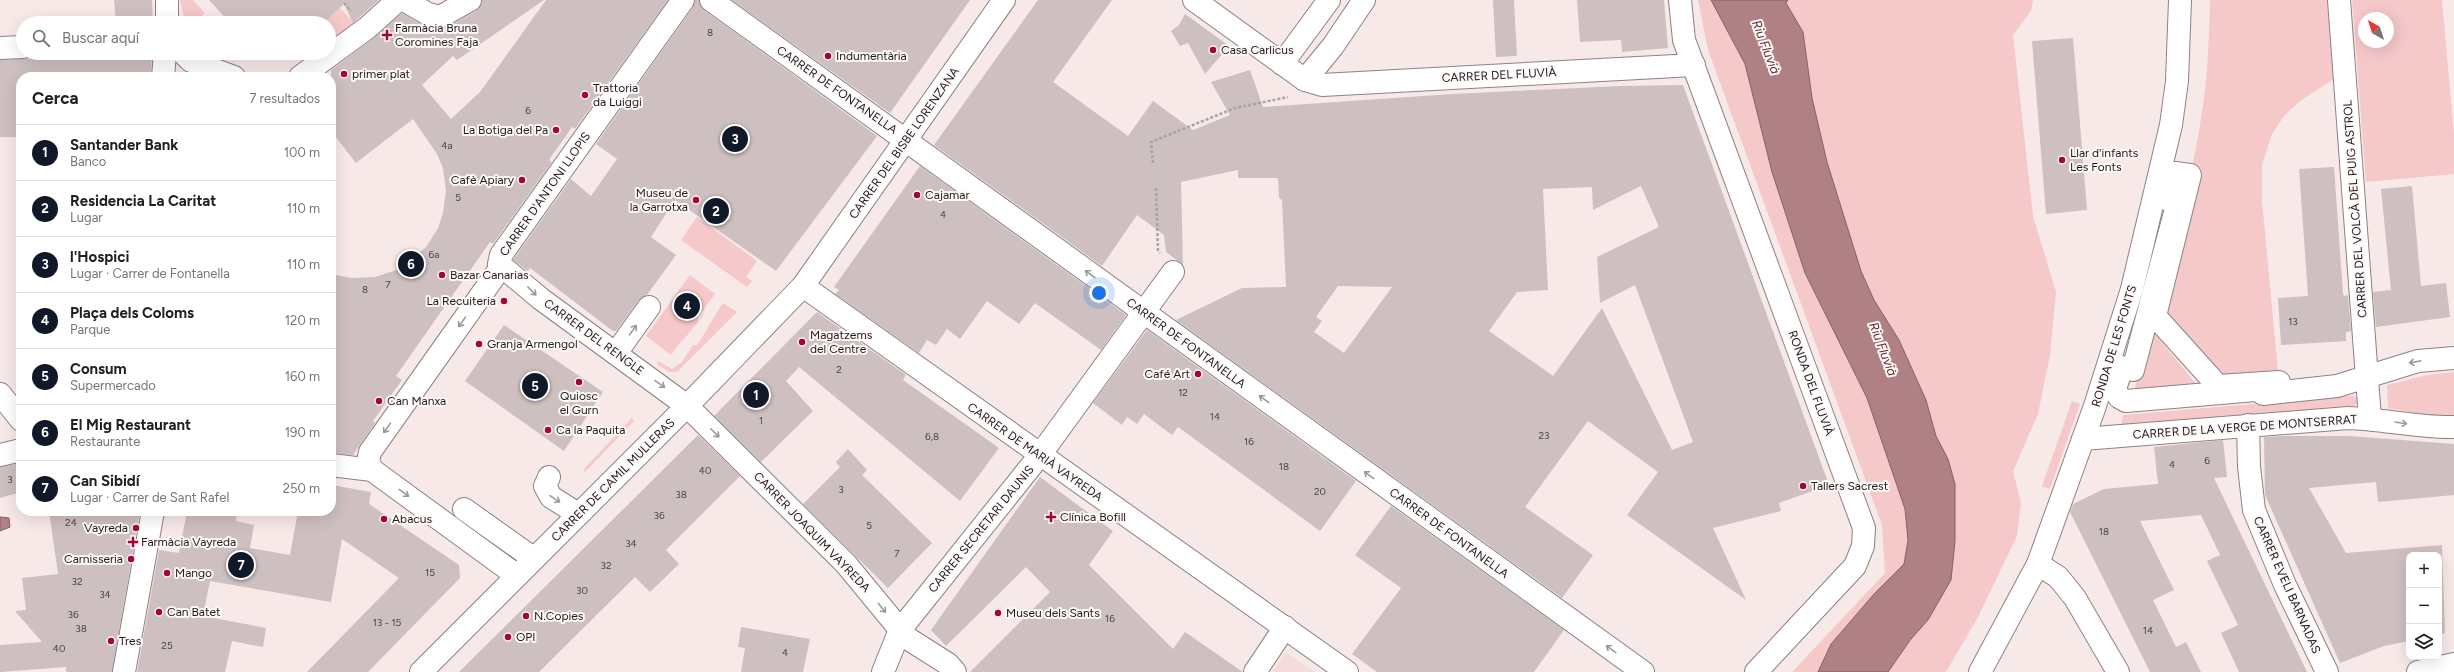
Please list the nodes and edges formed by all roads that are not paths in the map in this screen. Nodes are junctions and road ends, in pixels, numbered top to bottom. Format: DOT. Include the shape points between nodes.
graph roads {
  1 [pos="167,0"];
  2 [pos="398,0"];
  3 [pos="404,0"];
  4 [pos="470,0"];
  5 [pos="683,0"];
  6 [pos="711,0"];
  7 [pos="1004,0"];
  8 [pos="1194,0"];
  9 [pos="1329,0"];
  10 [pos="1364,0"];
  11 [pos="1680,0"];
  12 [pos="2180,0"];
  13 [pos="2339,0"];
  14 [pos="167,16"];
  15 [pos="16,47"];
  16 [pos="0,48"];
  17 [pos="336,51"];
  18 [pos="164,60"];
  19 [pos="190,60"];
  20 [pos="323,60"];
  21 [pos="1282,64"];
  22 [pos="1694,65"];
  23 [pos="163,72"];
  24 [pos="221,72"];
  25 [pos="307,72"];
  26 [pos="1305,80"];
  27 [pos="907,140"];
  28 [pos="501,267"];
  29 [pos="1173,272"];
  30 [pos="803,286"];
  31 [pos="649,307"];
  32 [pos="1143,312"];
  33 [pos="616,353"];
  34 [pos="2454,358"];
  35 [pos="2368,376"];
  36 [pos="2279,382"];
  37 [pos="0,394"];
  38 [pos="688,406"];
  39 [pos="2095,406"];
  40 [pos="16,414"];
  41 [pos="2370,419"];
  42 [pos="2248,425"];
  43 [pos="2454,426"];
  44 [pos="2083,439"];
  45 [pos="16,451"];
  46 [pos="0,455"];
  47 [pos="1040,455"];
  48 [pos="336,466"];
  49 [pos="372,470"];
  50 [pos="549,477"];
  51 [pos="464,509"];
  52 [pos="578,514"];
  53 [pos="152,516"];
  54 [pos="533,558"];
  55 [pos="2038,564"];
  56 [pos="516,575"];
  57 [pos="1286,627"];
  58 [pos="900,630"];
  59 [pos="2454,664"];
  60 [pos="124,672"];
  61 [pos="421,672"];
  62 [pos="883,672"];
  63 [pos="955,672"];
  64 [pos="1255,672"];
  65 [pos="1347,672"];
  66 [pos="1643,672"];
  67 [pos="1756,672"];
  68 [pos="1980,672"];
  69 [pos="2118,672"];
  70 [pos="2327,672"];
  71 [pos="2418,672"];
  1 -- 14 [label="street"];
  2 -- 17 [label="street" via="367,28"];
  3 -- 4 [label="street" via="428,14 440,17"];
  5 -- 28 [label="street, CARRER D'ANTONI LLOPIS" via="501,255 498,260"];
  6 -- 27 [label="street, CARRER DE FONTANELLA"];
  7 -- 27 [label="street, CARRER DEL BISBE LORENZANA"];
  8 -- 21 [label="street"];
  9 -- 21 [label="street"];
  10 -- 26 [label="street" via="1333,46"];
  11 -- 22 [label="street, RONDA DEL FLUVIÀ" via="1684,40"];
  12 -- 39 [label="street, RONDA DE LES FONTS" via="2177,81 2171,125 2132,289"];
  13 -- 35 [label="street, CARRER DEL VOLCÀ DEL PUIG ASTROL"];
  15 -- 16 [label="street"];
  18 -- 23 [label="street"];
  19 -- 24 [label="street"];
  20 -- 25 [label="street"];
  21 -- 26 [label="street"];
  22 -- 26 [label="street, CARRER DEL FLUVIÀ" via="1322,85"];
  22 -- 67 [label="street, RONDA DEL FLUVIÀ" via="1864,528 1863,546 1854,566"];
  27 -- 30 [label="street, CARRER DEL BISBE LORENZANA"];
  32 -- 27 [label="street, CARRER DE FONTANELLA, one-way"];
  28 -- 33 [label="street, CARRER DEL RENGLE, one-way"];
  28 -- 49 [label="street, CARRER D'ANTONI LLOPIS, one-way" via="370,452 368,461"];
  29 -- 32 [label="street, CARRER SECRETARI DAUNIS"];
  30 -- 38 [label="street, CARRER DE CAMIL MULLERAS"];
  30 -- 47 [label="street, CARRER DE MARIÀ VAYREDA"];
  33 -- 31 [label="street, one-way"];
  32 -- 47 [label="street, CARRER SECRETARI DAUNIS"];
  66 -- 32 [label="street, CARRER DE FONTANELLA, one-way"];
  33 -- 38 [label="street, CARRER DEL RENGLE, one-way"];
  34 -- 35 [label="street, one-way" via="2418,361"];
  35 -- 39 [label="street" via="2337,386 2312,390"];
  35 -- 41 [label="street, CARRER DEL VOLCÀ DEL PUIG ASTROL"];
  36 -- 36 [label="street" via="2279,388 2126,401 2119,397 2116,384 2122,367 2133,370 2177,205 2170,201 2175,173 2190,175 2155,316 2218,386"];
  37 -- 40 [label="street"];
  38 -- 52 [label="street, CARRER DE CAMIL MULLERAS"];
  38 -- 58 [label="street, CARRER JOAQUIM VAYREDA, one-way" via="846,564"];
  39 -- 44 [label="street, RONDA DE LES FONTS"];
  41 -- 42 [label="street, CARRER DE LA VERGE DE MONTSERRAT" via="2348,418"];
  41 -- 43 [label="street, CARRER DE LA VERGE DE MONTSERRAT, one-way" via="2420,426"];
  42 -- 44 [label="street, CARRER DE LA VERGE DE MONTSERRAT"];
  42 -- 70 [label="street, CARRER EVELI BARNADAS" via="2254,510"];
  44 -- 55 [label="street, RONDA DE LES FONTS"];
  45 -- 46 [label="street"];
  47 -- 57 [label="street, CARRER DE MARIÀ VAYREDA"];
  47 -- 58 [label="street, CARRER SECRETARI DAUNIS"];
  48 -- 49 [label="street"];
  49 -- 56 [label="street, one-way"];
  50 -- 52 [label="street, one-way" via="545,486 548,494"];
  51 -- 54 [label="street"];
  52 -- 54 [label="street, CARRER DE CAMIL MULLERAS"];
  53 -- 60 [label="street"];
  54 -- 56 [label="street, CARRER DE CAMIL MULLERAS"];
  55 -- 68 [label="street, RONDA DE LES FONTS"];
  55 -- 69 [label="street" via="2058,577 2075,598"];
  56 -- 61 [label="street, CARRER DE CAMIL MULLERAS"];
  57 -- 64 [label="street"];
  57 -- 65 [label="street, CARRER DE MARIÀ VAYREDA"];
  58 -- 62 [label="street, CARRER SECRETARI DAUNIS"];
  58 -- 63 [label="street, CARRER JOAQUIM VAYREDA" via="915,645 948,664"];
  59 -- 71 [label="street"];
}
